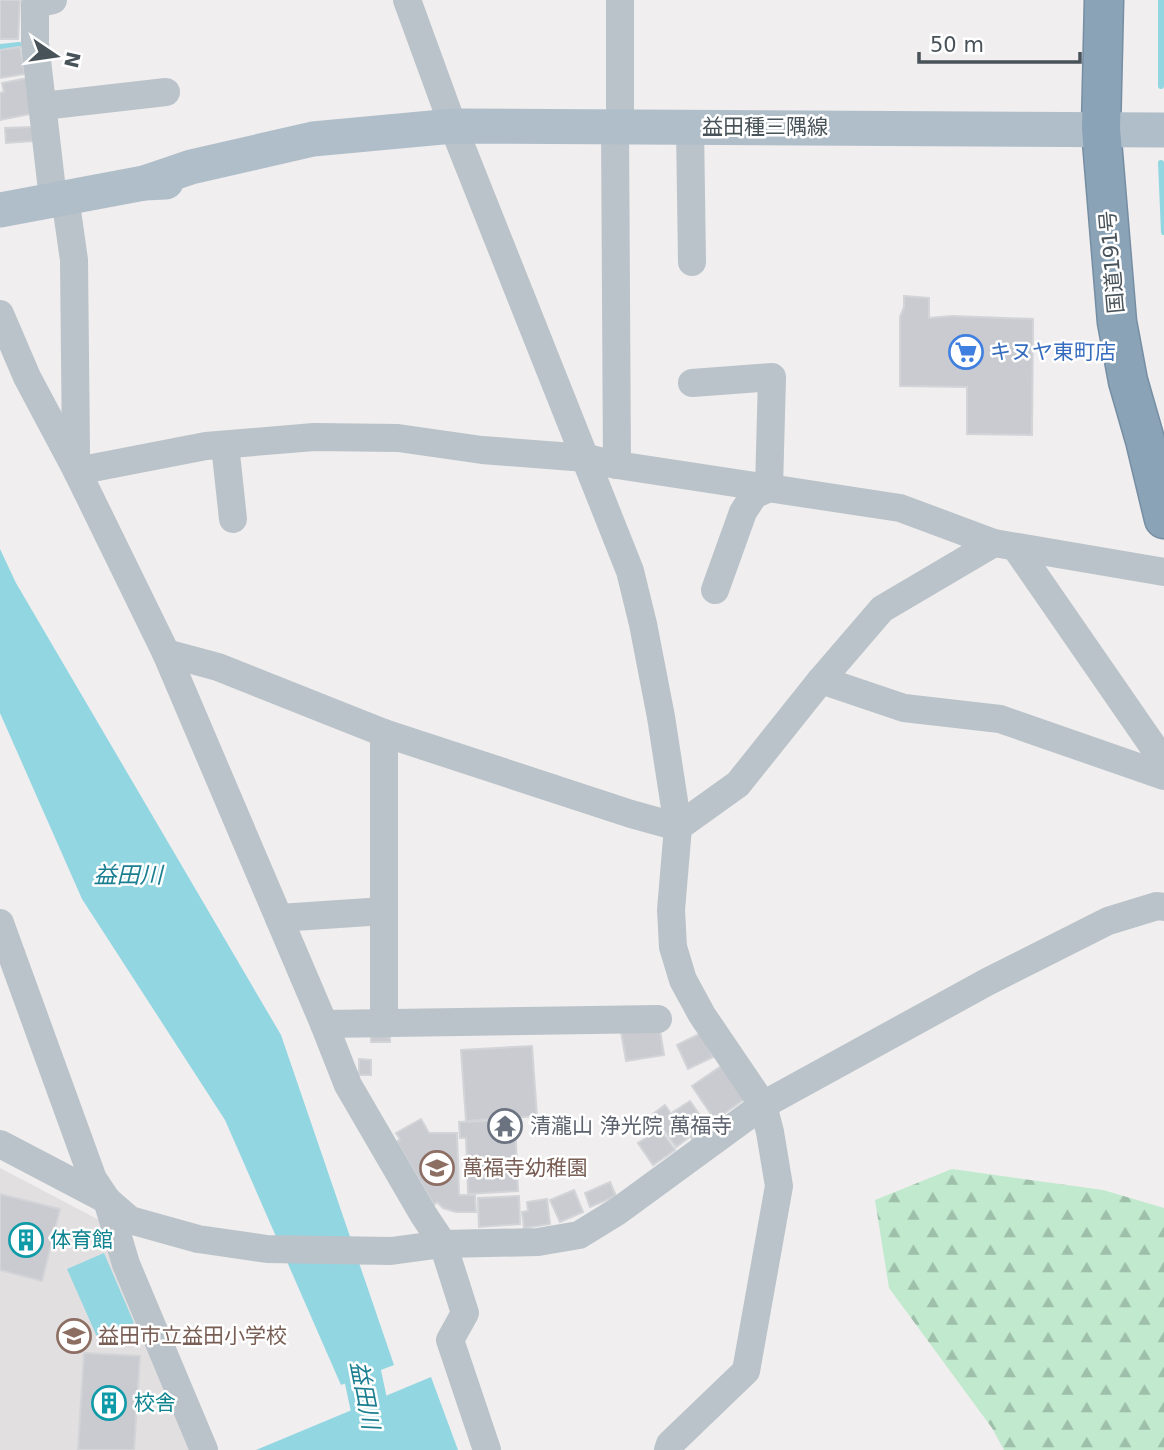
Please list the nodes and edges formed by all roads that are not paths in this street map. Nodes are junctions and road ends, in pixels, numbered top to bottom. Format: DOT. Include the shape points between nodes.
graph roads {
  1 [pos="52,0"];
  2 [pos="407,0"];
  3 [pos="620,0"];
  4 [pos="1104,0"];
  5 [pos="166,92"];
  6 [pos="43,106"];
  7 [pos="453,126"];
  8 [pos="615,126"];
  9 [pos="690,126"];
  10 [pos="1101,129"];
  11 [pos="1164,130"];
  12 [pos="53,199"];
  13 [pos="0,210"];
  14 [pos="692,262"];
  15 [pos="0,314"];
  16 [pos="692,383"];
  17 [pos="225,445"];
  18 [pos="586,458"];
  19 [pos="617,465"];
  20 [pos="75,467"];
  21 [pos="769,488"];
  22 [pos="233,519"];
  23 [pos="1164,519"];
  24 [pos="1005,545"];
  25 [pos="1164,572"];
  26 [pos="715,590"];
  27 [pos="166,653"];
  28 [pos="821,680"];
  29 [pos="384,733"];
  30 [pos="1164,762"];
  31 [pos="1164,776"];
  32 [pos="678,827"];
  33 [pos="1164,907"];
  34 [pos="384,911"];
  35 [pos="279,918"];
  36 [pos="0,923"];
  37 [pos="658,1019"];
  38 [pos="384,1023"];
  39 [pos="324,1024"];
  40 [pos="763,1105"];
  41 [pos="0,1144"];
  42 [pos="107,1200"];
  43 [pos="443,1244"];
  44 [pos="204,1450"];
  45 [pos="487,1450"];
  46 [pos="668,1450"];
  1 -- 6 [label="street" via="35,4"];
  2 -- 7 [label="street"];
  3 -- 8 [label="street" via="620,117"];
  4 -- 10 [label="highway, 国道191号"];
  5 -- 6 [label="street"];
  6 -- 12 [label="street"];
  7 -- 8 [label="main road, 益田種三隅線"];
  7 -- 12 [label="main road, 益田種三隅線" via="313,139 191,167 144,183"];
  7 -- 18 [label="street"];
  8 -- 9 [label="main road, 益田種三隅線"];
  8 -- 19 [label="street"];
  9 -- 10 [label="main road, 益田種三隅線"];
  9 -- 14 [label="street"];
  10 -- 11 [label="main road, 益田種三隅線"];
  10 -- 23 [label="highway, 国道191号" via="1116,322"];
  12 -- 13 [label="main road, 益田種三隅線"];
  12 -- 20 [label="street" via="67,211 74,260"];
  15 -- 20 [label="street"];
  16 -- 21 [label="street" via="772,377"];
  17 -- 18 [label="street" via="314,437 398,438"];
  17 -- 20 [label="street"];
  17 -- 22 [label="street"];
  18 -- 19 [label="street"];
  18 -- 32 [label="street" via="631,571"];
  19 -- 21 [label="street"];
  20 -- 27 [label="street"];
  21 -- 24 [label="street" via="900,508"];
  21 -- 26 [label="street" via="754,495 743,512"];
  24 -- 25 [label="street"];
  24 -- 28 [label="street" via="882,609"];
  24 -- 30 [label="street"];
  27 -- 29 [label="street" via="218,667"];
  27 -- 35 [label="street"];
  28 -- 31 [label="street" via="904,708 1000,719"];
  28 -- 32 [label="street" via="738,784"];
  29 -- 32 [label="street"];
  29 -- 34 [label="street"];
  32 -- 40 [label="street" via="671,910 673,947 683,981"];
  33 -- 40 [label="street" via="1108,921"];
  34 -- 35 [label="street"];
  34 -- 38 [label="street"];
  35 -- 39 [label="street"];
  36 -- 42 [label="street" via="93,1179"];
  37 -- 38 [label="street"];
  38 -- 39 [label="street"];
  39 -- 43 [label="street" via="348,1084"];
  40 -- 43 [label="street" via="579,1235 538,1242"];
  40 -- 46 [label="street" via="779,1186 746,1371"];
  41 -- 42 [label="street"];
  42 -- 43 [label="street" via="130,1220 198,1239 267,1249 391,1251"];
  42 -- 44 [label="street" via="126,1264"];
  43 -- 45 [label="street" via="465,1313 450,1340"];
}
